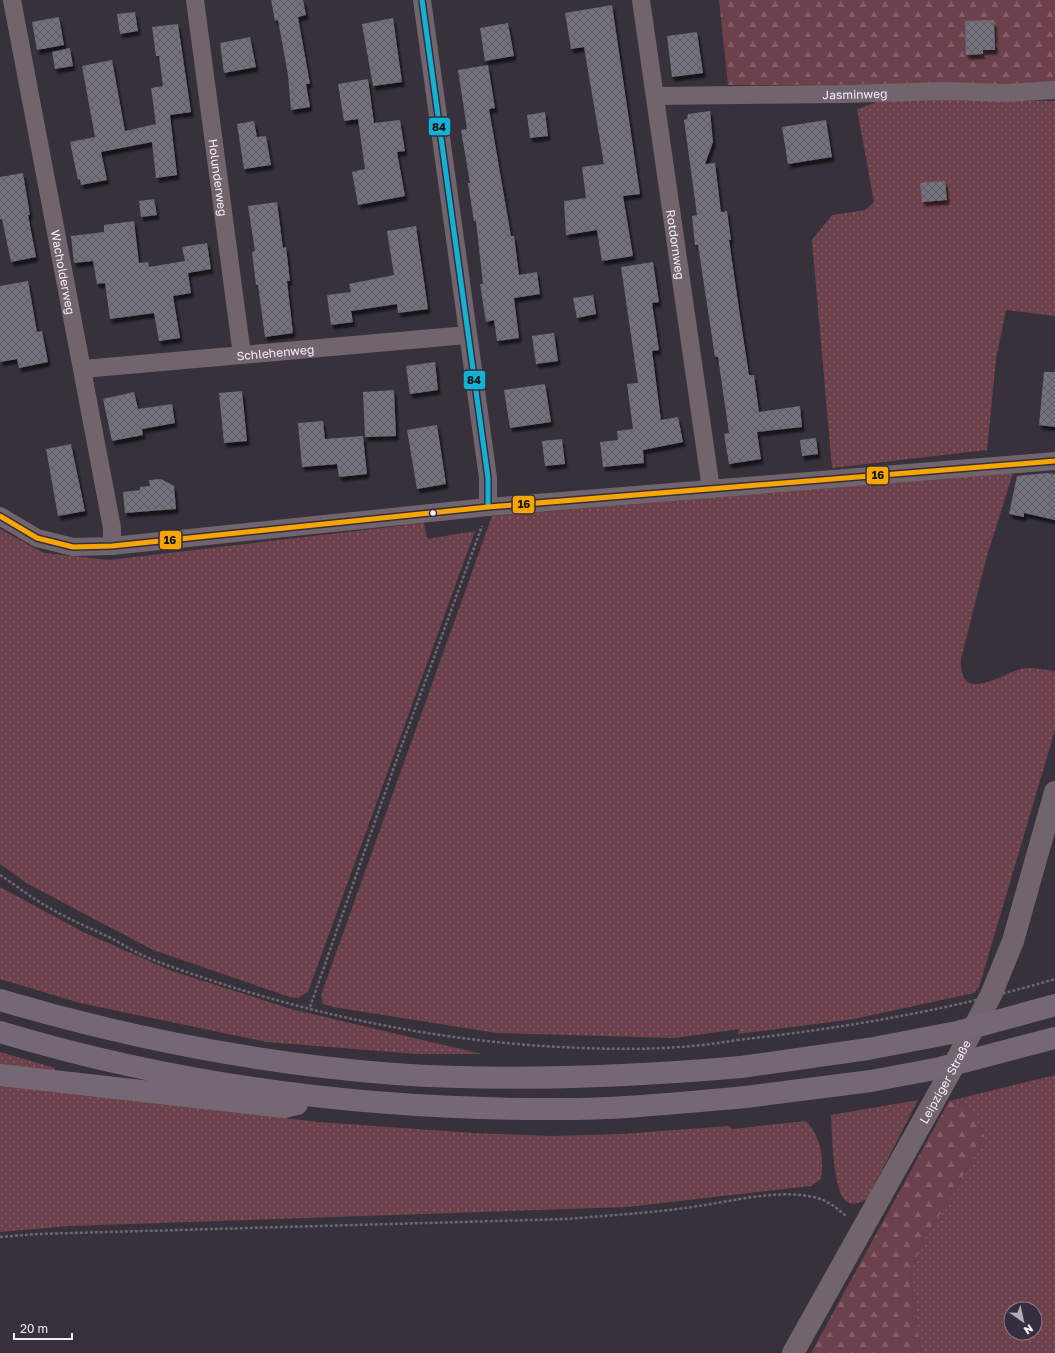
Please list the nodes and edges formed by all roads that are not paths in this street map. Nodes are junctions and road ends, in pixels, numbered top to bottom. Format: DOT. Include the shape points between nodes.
graph roads {
  1 [pos="12,0"];
  2 [pos="195,0"];
  3 [pos="422,0"];
  4 [pos="641,0"];
  5 [pos="1055,90"];
  6 [pos="655,96"];
  7 [pos="467,335"];
  8 [pos="242,355"];
  9 [pos="83,369"];
  10 [pos="1055,461"];
  11 [pos="711,489"];
  12 [pos="488,507"];
  13 [pos="0,516"];
  14 [pos="112,546"];
  15 [pos="1055,792"];
  16 [pos="0,1000"];
  17 [pos="1055,1005"];
  18 [pos="0,1032"];
  19 [pos="1055,1038"];
  20 [pos="0,1075"];
  21 [pos="322,1098"];
  22 [pos="793,1353"];
  1 -- 9 [label="street, Wacholderweg"];
  2 -- 8 [label="street, Holunderweg"];
  3 -- 7 [label="street"];
  4 -- 6 [label="street, Rotdornweg"];
  5 -- 6 [label="street, Jasminweg"];
  6 -- 11 [label="street, Rotdornweg"];
  7 -- 8 [label="street, Schlehenweg"];
  7 -- 12 [label="street" via="488,478"];
  8 -- 9 [label="street, Schlehenweg"];
  9 -- 14 [label="street, Wacholderweg" via="112,528"];
  10 -- 11 [label="street"];
  11 -- 12 [label="street"];
  12 -- 14 [label="street"];
  13 -- 14 [label="street" via="37,538 73,547"];
  15 -- 22 [label="street, Leipziger Straße" via="1022,911 1002,970 948,1076"];
  16 -- 17 [label="highway, bridge" via="63,1019 185,1046 255,1058 395,1074 559,1078 670,1074 868,1049 950,1034"];
  18 -- 21 [label="highway" via="105,1061"];
  19 -- 21 [label="highway, bridge" via="940,1068 871,1082 664,1105 547,1109 428,1106"];
  20 -- 21 [label="highway" via="284,1107"];
}
